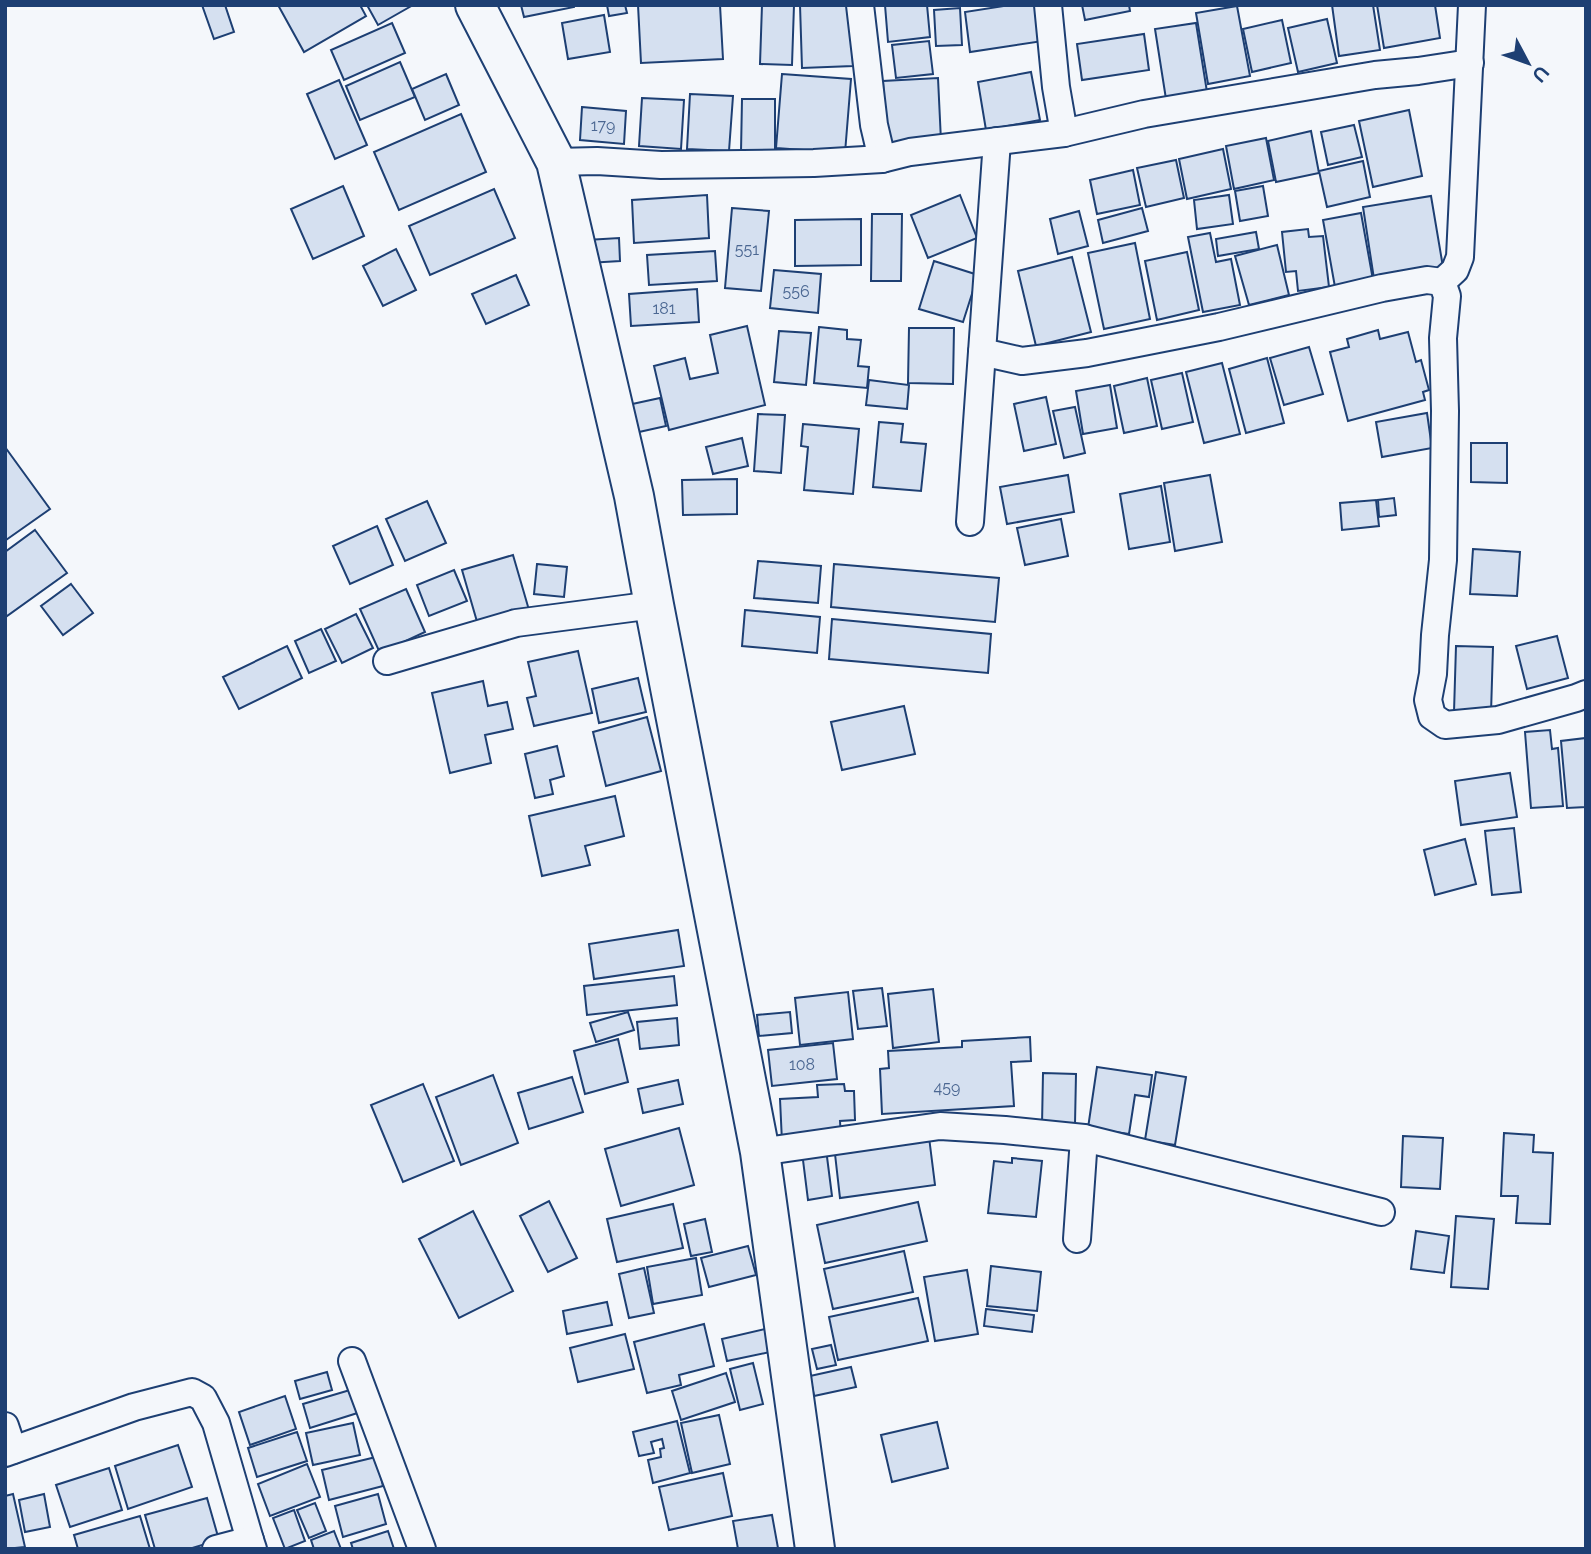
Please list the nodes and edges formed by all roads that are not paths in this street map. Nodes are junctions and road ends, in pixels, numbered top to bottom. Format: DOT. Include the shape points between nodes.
graph roads {
  1 [pos="475,5"];
  2 [pos="860,5"];
  3 [pos="1048,5"];
  4 [pos="1472,5"];
  5 [pos="1470,63"];
  6 [pos="1064,133"];
  7 [pos="997,141"];
  8 [pos="882,159"];
  9 [pos="556,162"];
  10 [pos="1443,282"];
  11 [pos="982,352"];
  12 [pos="970,522"];
  13 [pos="654,605"];
  14 [pos="387,661"];
  15 [pos="1586,694"];
  16 [pos="1084,1138"];
  17 [pos="760,1152"];
  18 [pos="1381,1212"];
  19 [pos="1077,1239"];
  20 [pos="352,1361"];
  21 [pos="8,1443"];
  22 [pos="251,1544"];
  23 [pos="216,1549"];
  24 [pos="422,1549"];
  25 [pos="815,1549"];
  1 -- 9 [label="street"];
  2 -- 8 [label="street"];
  3 -- 6 [label="street"];
  4 -- 5 [label="street"];
  5 -- 6 [label="street" via="1335,81 1144,114"];
  5 -- 10 [label="street" via="1460,257"];
  6 -- 7 [label="street"];
  7 -- 8 [label="street"];
  7 -- 11 [label="street"];
  8 -- 9 [label="street" via="661,165"];
  9 -- 13 [label="street" via="634,496"];
  10 -- 11 [label="street" via="1427,280 1382,288 1087,353 1022,361"];
  10 -- 15 [label="street" via="1447,296 1443,560 1428,700 1432,716 1445,725 1498,720"];
  11 -- 12 [label="street"];
  13 -- 14 [label="street" via="516,623"];
  13 -- 17 [label="street"];
  16 -- 17 [label="street" via="940,1126"];
  16 -- 18 [label="street"];
  16 -- 19 [label="street"];
  17 -- 25 [label="street"];
  20 -- 24 [label="street"];
  21 -- 22 [label="street" via="191,1392 203,1398 216,1423"];
  22 -- 23 [label="street"];
}
